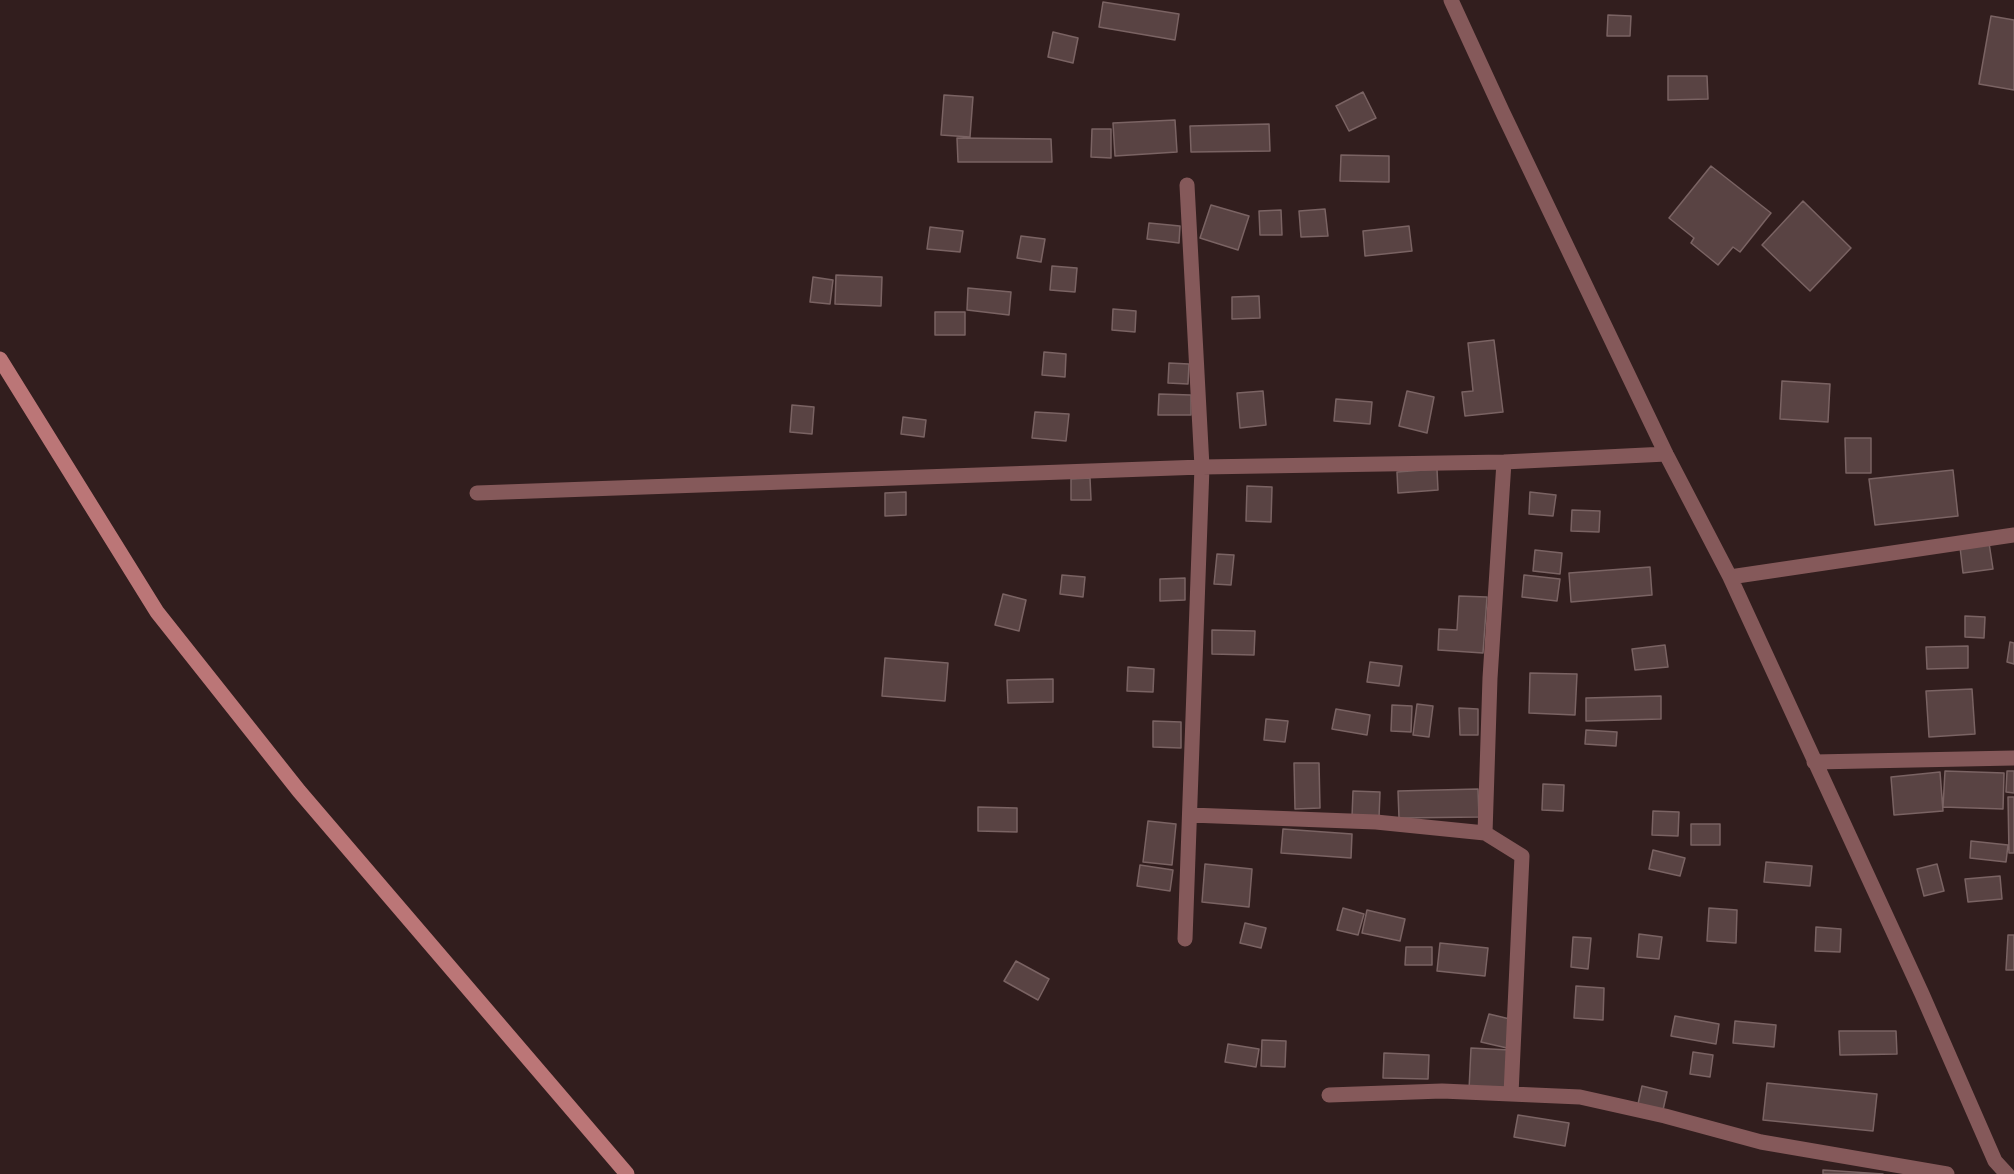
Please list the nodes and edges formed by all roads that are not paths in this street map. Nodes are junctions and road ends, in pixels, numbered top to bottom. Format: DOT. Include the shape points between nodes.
graph roads {
  1 [pos="1451,0"];
  2 [pos="1187,185"];
  3 [pos="0,359"];
  4 [pos="1666,454"];
  5 [pos="1504,462"];
  6 [pos="1202,467"];
  7 [pos="477,493"];
  8 [pos="2014,536"];
  9 [pos="1730,577"];
  10 [pos="2014,758"];
  11 [pos="1814,762"];
  12 [pos="1190,815"];
  13 [pos="1485,833"];
  14 [pos="1185,939"];
  15 [pos="1510,1094"];
  16 [pos="1329,1095"];
  17 [pos="627,1174"];
  18 [pos="1947,1174"];
  19 [pos="2007,1174"];
  1 -- 4 [label="street"];
  2 -- 6 [label="street"];
  3 -- 17 [label="street" via="157,612 299,791"];
  4 -- 5 [label="street"];
  4 -- 9 [label="street"];
  5 -- 6 [label="street"];
  5 -- 13 [label="street"];
  6 -- 7 [label="street"];
  6 -- 12 [label="street"];
  8 -- 9 [label="street"];
  9 -- 11 [label="street"];
  10 -- 11 [label="street"];
  11 -- 19 [label="street" via="1995,1161"];
  12 -- 13 [label="street" via="1376,822"];
  12 -- 14 [label="street"];
  13 -- 15 [label="street" via="1523,860"];
  15 -- 16 [label="street" via="1442,1091"];
  15 -- 18 [label="street" via="1609,1102 1761,1142"];
}
